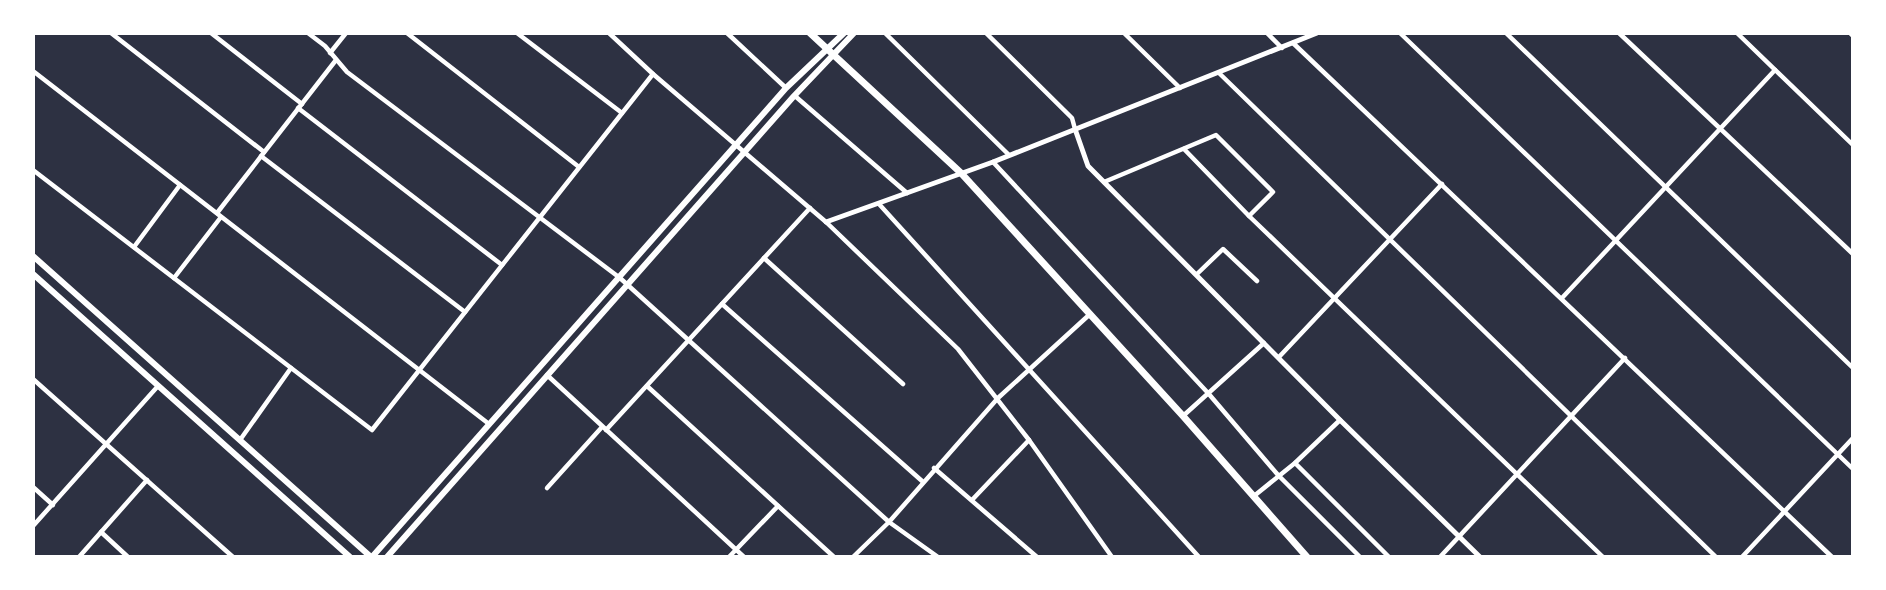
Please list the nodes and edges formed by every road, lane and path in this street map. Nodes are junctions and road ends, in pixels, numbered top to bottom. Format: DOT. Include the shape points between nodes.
graph roads {
  1 [pos="111,33"];
  2 [pos="211,33"];
  3 [pos="309,33"];
  4 [pos="346,33"];
  5 [pos="407,33"];
  6 [pos="517,33"];
  7 [pos="609,33"];
  8 [pos="727,33"];
  9 [pos="810,33"];
  10 [pos="844,33"];
  11 [pos="854,33"];
  12 [pos="884,33"];
  13 [pos="986,33"];
  14 [pos="1124,33"];
  15 [pos="1268,33"];
  16 [pos="1317,33"];
  17 [pos="1400,33"];
  18 [pos="1506,33"];
  19 [pos="1619,33"];
  20 [pos="1737,33"];
  21 [pos="1293,43"];
  22 [pos="1282,48"];
  23 [pos="827,49"];
  24 [pos="330,53"];
  25 [pos="834,56"];
  26 [pos="336,60"];
  27 [pos="1775,70"];
  28 [pos="33,71"];
  29 [pos="1219,72"];
  30 [pos="653,74"];
  31 [pos="786,88"];
  32 [pos="1180,88"];
  33 [pos="794,96"];
  34 [pos="300,106"];
  35 [pos="622,114"];
  36 [pos="1075,129"];
  37 [pos="1720,129"];
  38 [pos="736,145"];
  39 [pos="1853,145"];
  40 [pos="1184,149"];
  41 [pos="744,153"];
  42 [pos="263,154"];
  43 [pos="1009,155"];
  44 [pos="993,162"];
  45 [pos="579,167"];
  46 [pos="33,170"];
  47 [pos="961,173"];
  48 [pos="1104,182"];
  49 [pos="1442,184"];
  50 [pos="180,185"];
  51 [pos="1666,188"];
  52 [pos="908,193"];
  53 [pos="879,204"];
  54 [pos="810,208"];
  55 [pos="219,215"];
  56 [pos="540,216"];
  57 [pos="1250,216"];
  58 [pos="826,222"];
  59 [pos="1389,240"];
  60 [pos="1615,242"];
  61 [pos="134,247"];
  62 [pos="1853,254"];
  63 [pos="33,256"];
  64 [pos="764,258"];
  65 [pos="502,265"];
  66 [pos="33,274"];
  67 [pos="1197,274"];
  68 [pos="174,278"];
  69 [pos="620,278"];
  70 [pos="1257,281"];
  71 [pos="629,285"];
  72 [pos="1335,298"];
  73 [pos="1562,298"];
  74 [pos="722,304"];
  75 [pos="465,312"];
  76 [pos="1089,315"];
  77 [pos="688,341"];
  78 [pos="1265,342"];
  79 [pos="1279,357"];
  80 [pos="1625,358"];
  81 [pos="291,368"];
  82 [pos="1030,368"];
  83 [pos="1853,368"];
  84 [pos="419,370"];
  85 [pos="547,375"];
  86 [pos="33,379"];
  87 [pos="903,384"];
  88 [pos="159,386"];
  89 [pos="647,386"];
  90 [pos="1208,393"];
  91 [pos="998,398"];
  92 [pos="1183,416"];
  93 [pos="1570,416"];
  94 [pos="1340,420"];
  95 [pos="490,424"];
  96 [pos="604,428"];
  97 [pos="1853,438"];
  98 [pos="240,440"];
  99 [pos="1029,440"];
  100 [pos="107,444"];
  101 [pos="1838,454"];
  102 [pos="1295,463"];
  103 [pos="934,468"];
  104 [pos="1853,469"];
  105 [pos="1517,473"];
  106 [pos="1278,475"];
  107 [pos="147,480"];
  108 [pos="922,481"];
  109 [pos="33,487"];
  110 [pos="547,488"];
  111 [pos="1253,497"];
  112 [pos="972,500"];
  113 [pos="53,505"];
  114 [pos="778,506"];
  115 [pos="1785,511"];
  116 [pos="889,522"];
  117 [pos="33,526"];
  118 [pos="101,532"];
  119 [pos="1458,536"];
  120 [pos="736,550"];
  121 [pos="79,557"];
  122 [pos="128,557"];
  123 [pos="233,557"];
  124 [pos="350,557"];
  125 [pos="372,557"];
  126 [pos="387,557"];
  127 [pos="729,557"];
  128 [pos="744,557"];
  129 [pos="834,557"];
  130 [pos="853,557"];
  131 [pos="938,557"];
  132 [pos="1037,557"];
  133 [pos="1112,557"];
  134 [pos="1199,557"];
  135 [pos="1307,557"];
  136 [pos="1360,557"];
  137 [pos="1389,557"];
  138 [pos="1440,557"];
  139 [pos="1480,557"];
  140 [pos="1603,557"];
  141 [pos="1716,557"];
  142 [pos="1742,557"];
  143 [pos="1832,557"];
  1 -- 42 [label="street"];
  2 -- 34 [label="street"];
  3 -- 24 [label="street"];
  4 -- 24 [label="street"];
  5 -- 45 [label="street"];
  6 -- 35 [label="street"];
  7 -- 30 [label="street"];
  8 -- 31 [label="street"];
  9 -- 23 [label="main road"];
  10 -- 23 [label="main road"];
  11 -- 25 [label="main road"];
  12 -- 43 [label="street"];
  13 -- 36 [label="street" via="1072,118"];
  14 -- 32 [label="street"];
  15 -- 22 [label="street"];
  16 -- 21 [label="street"];
  17 -- 60 [label="street"];
  18 -- 51 [label="street"];
  19 -- 37 [label="street"];
  20 -- 27 [label="street"];
  21 -- 22 [label="street"];
  21 -- 49 [label="street"];
  22 -- 29 [label="street"];
  23 -- 25 [label="main road"];
  23 -- 31 [label="main road"];
  24 -- 26 [label="street"];
  25 -- 33 [label="main road"];
  25 -- 47 [label="main road"];
  26 -- 34 [label="street"];
  26 -- 56 [label="street"];
  27 -- 37 [label="street"];
  27 -- 39 [label="street"];
  28 -- 50 [label="street"];
  29 -- 32 [label="street"];
  29 -- 59 [label="street"];
  30 -- 35 [label="street"];
  30 -- 38 [label="street"];
  31 -- 38 [label="main road"];
  32 -- 36 [label="street"];
  33 -- 41 [label="main road"];
  33 -- 52 [label="street"];
  34 -- 42 [label="street"];
  34 -- 65 [label="street"];
  35 -- 45 [label="street"];
  36 -- 43 [label="street"];
  36 -- 48 [label="street" via="1088,166"];
  37 -- 51 [label="street"];
  37 -- 62 [label="street"];
  38 -- 41 [label="street"];
  38 -- 69 [label="main road"];
  40 -- 48 [label="street"];
  40 -- 57 [label="street"];
  40 -- 57 [label="street" via="1216,135 1273,192"];
  41 -- 54 [label="street"];
  41 -- 71 [label="main road"];
  42 -- 55 [label="street"];
  42 -- 75 [label="street"];
  43 -- 44 [label="street"];
  44 -- 47 [label="street"];
  44 -- 90 [label="street"];
  45 -- 56 [label="street"];
  46 -- 61 [label="street"];
  47 -- 52 [label="street"];
  47 -- 76 [label="main road"];
  48 -- 67 [label="street"];
  49 -- 59 [label="street"];
  49 -- 73 [label="street"];
  50 -- 55 [label="street"];
  50 -- 61 [label="street"];
  51 -- 60 [label="street"];
  51 -- 83 [label="street"];
  52 -- 53 [label="street"];
  53 -- 58 [label="street"];
  53 -- 82 [label="street"];
  54 -- 58 [label="street"];
  54 -- 64 [label="street"];
  55 -- 68 [label="street"];
  55 -- 84 [label="street"];
  56 -- 65 [label="street"];
  56 -- 69 [label="street"];
  57 -- 72 [label="street"];
  58 -- 91 [label="street" via="958,349"];
  59 -- 72 [label="street"];
  59 -- 93 [label="street"];
  60 -- 73 [label="street"];
  60 -- 101 [label="street"];
  61 -- 68 [label="street"];
  63 -- 98 [label="main road"];
  64 -- 74 [label="street"];
  64 -- 87 [label="street"];
  65 -- 75 [label="street"];
  66 -- 88 [label="main road"];
  67 -- 70 [label="street" via="1223,249"];
  67 -- 78 [label="street"];
  68 -- 81 [label="street"];
  69 -- 71 [label="street"];
  69 -- 95 [label="main road"];
  71 -- 77 [label="street"];
  71 -- 85 [label="main road"];
  72 -- 79 [label="street"];
  72 -- 105 [label="street"];
  73 -- 80 [label="street"];
  74 -- 77 [label="street"];
  74 -- 108 [label="street"];
  75 -- 84 [label="street"];
  76 -- 82 [label="street"];
  76 -- 92 [label="main road"];
  77 -- 89 [label="street"];
  77 -- 116 [label="street"];
  78 -- 79 [label="street"];
  78 -- 90 [label="street"];
  79 -- 94 [label="street"];
  80 -- 93 [label="street"];
  80 -- 115 [label="street"];
  81 -- 84 [label="street" via="372,430"];
  81 -- 98 [label="street"];
  82 -- 91 [label="street"];
  82 -- 134 [label="street"];
  84 -- 95 [label="street"];
  85 -- 96 [label="street"];
  85 -- 126 [label="main road"];
  86 -- 100 [label="street"];
  88 -- 100 [label="street"];
  88 -- 124 [label="main road"];
  89 -- 96 [label="street"];
  89 -- 114 [label="street"];
  90 -- 92 [label="street"];
  90 -- 106 [label="street"];
  91 -- 99 [label="street"];
  91 -- 103 [label="street"];
  92 -- 111 [label="main road"];
  93 -- 105 [label="street"];
  93 -- 141 [label="street"];
  94 -- 102 [label="street"];
  94 -- 119 [label="street"];
  95 -- 125 [label="main road"];
  96 -- 110 [label="street"];
  96 -- 120 [label="street"];
  97 -- 101 [label="street"];
  98 -- 125 [label="main road"];
  99 -- 112 [label="street"];
  99 -- 133 [label="street"];
  100 -- 107 [label="street"];
  100 -- 113 [label="street"];
  101 -- 104 [label="street"];
  101 -- 115 [label="street"];
  102 -- 106 [label="street"];
  102 -- 137 [label="street"];
  103 -- 108 [label="street"];
  103 -- 112 [label="street"];
  105 -- 119 [label="street"];
  105 -- 140 [label="street"];
  106 -- 111 [label="street"];
  106 -- 136 [label="street"];
  107 -- 118 [label="street"];
  107 -- 123 [label="street"];
  108 -- 116 [label="street"];
  109 -- 113 [label="street"];
  111 -- 135 [label="main road"];
  112 -- 132 [label="street"];
  113 -- 117 [label="street"];
  114 -- 120 [label="street"];
  114 -- 129 [label="street"];
  115 -- 142 [label="street"];
  115 -- 143 [label="street"];
  116 -- 130 [label="street"];
  116 -- 131 [label="street"];
  118 -- 121 [label="street"];
  118 -- 122 [label="street"];
  119 -- 138 [label="street"];
  119 -- 139 [label="street"];
  120 -- 127 [label="street"];
  120 -- 128 [label="street"];
}
